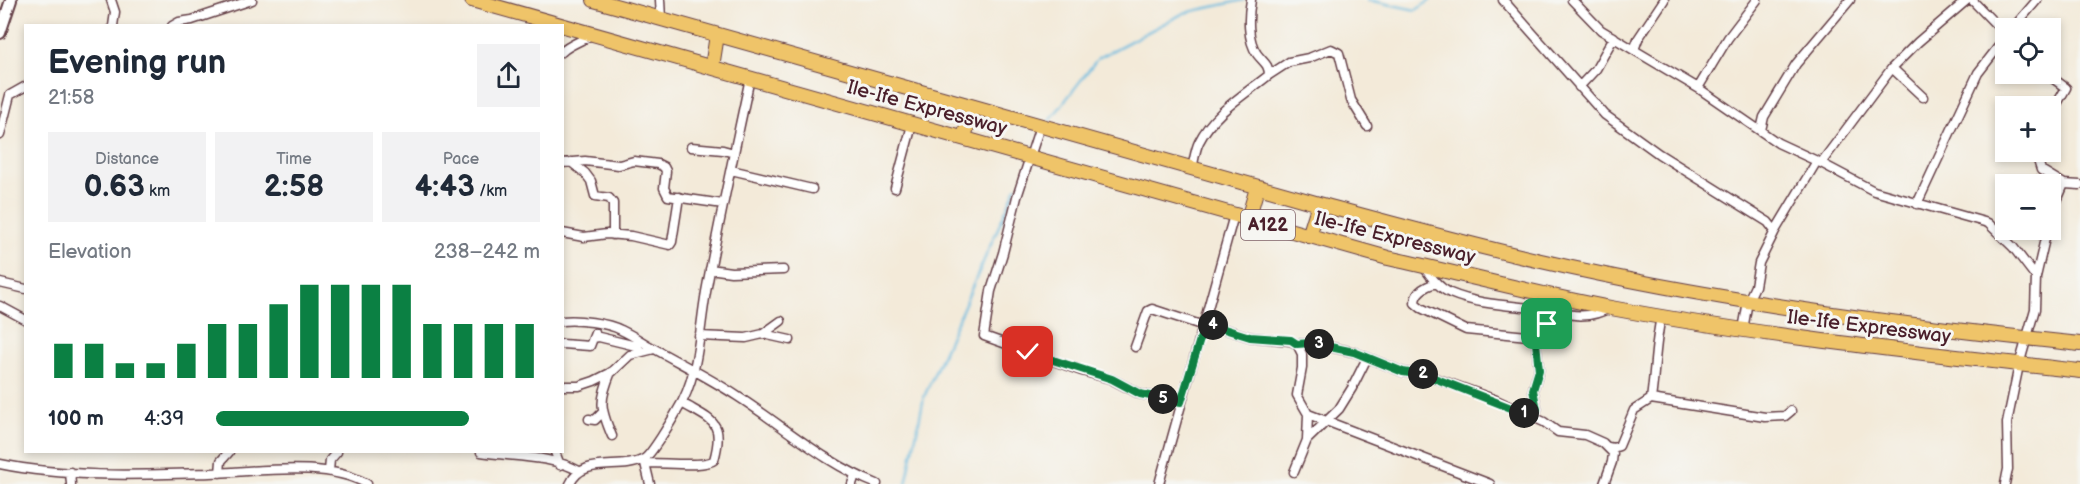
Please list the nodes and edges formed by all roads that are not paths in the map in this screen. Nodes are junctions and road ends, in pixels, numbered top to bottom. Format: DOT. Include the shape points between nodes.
graph roads {
  1 [pos="11,0"];
  2 [pos="111,0"];
  3 [pos="252,0"];
  4 [pos="472,0"];
  5 [pos="594,0"];
  6 [pos="660,0"];
  7 [pos="1251,0"];
  8 [pos="1503,0"];
  9 [pos="1572,0"];
  10 [pos="1664,0"];
  11 [pos="1757,0"];
  12 [pos="1850,0"];
  13 [pos="1967,0"];
  14 [pos="1972,0"];
  15 [pos="2037,0"];
  16 [pos="1580,4"];
  17 [pos="662,18"];
  18 [pos="2022,18"];
  19 [pos="113,24"];
  20 [pos="176,24"];
  21 [pos="557,24"];
  22 [pos="1995,24"];
  23 [pos="564,26"];
  24 [pos="0,33"];
  25 [pos="593,34"];
  26 [pos="717,35"];
  27 [pos="1614,37"];
  28 [pos="564,50"];
  29 [pos="1634,50"];
  30 [pos="1995,51"];
  31 [pos="712,68"];
  32 [pos="1892,68"];
  33 [pos="1269,75"];
  34 [pos="750,78"];
  35 [pos="2061,84"];
  36 [pos="24,87"];
  37 [pos="1579,87"];
  38 [pos="1698,88"];
  39 [pos="1923,97"];
  40 [pos="2061,97"];
  41 [pos="972,107"];
  42 [pos="912,125"];
  43 [pos="1040,126"];
  44 [pos="1367,126"];
  45 [pos="1761,130"];
  46 [pos="0,135"];
  47 [pos="964,138"];
  48 [pos="691,147"];
  49 [pos="734,153"];
  50 [pos="1032,157"];
  51 [pos="566,162"];
  52 [pos="1819,162"];
  53 [pos="2039,162"];
  54 [pos="1192,170"];
  55 [pos="730,171"];
  56 [pos="2064,184"];
  57 [pos="2080,184"];
  58 [pos="895,188"];
  59 [pos="1257,188"];
  60 [pos="812,189"];
  61 [pos="2061,191"];
  62 [pos="679,198"];
  63 [pos="723,204"];
  64 [pos="1319,204"];
  65 [pos="1917,204"];
  66 [pos="1234,215"];
  67 [pos="1248,219"];
  68 [pos="1775,231"];
  69 [pos="564,233"];
  70 [pos="613,235"];
  71 [pos="1309,236"];
  72 [pos="2045,240"];
  73 [pos="1423,266"];
  74 [pos="710,269"];
  75 [pos="783,270"];
  76 [pos="2036,277"];
  77 [pos="0,283"];
  78 [pos="1436,283"];
  79 [pos="24,289"];
  80 [pos="1748,301"];
  81 [pos="0,306"];
  82 [pos="1609,308"];
  83 [pos="1545,311"];
  84 [pos="1560,313"];
  85 [pos="1661,317"];
  86 [pos="24,319"];
  87 [pos="564,321"];
  88 [pos="781,321"];
  89 [pos="598,324"];
  90 [pos="1547,324"];
  91 [pos="1204,325"];
  92 [pos="1743,330"];
  93 [pos="763,334"];
  94 [pos="699,336"];
  95 [pos="1539,337"];
  96 [pos="593,338"];
  97 [pos="2028,338"];
  98 [pos="790,340"];
  99 [pos="564,344"];
  100 [pos="1297,344"];
  101 [pos="2080,344"];
  102 [pos="1135,347"];
  103 [pos="654,349"];
  104 [pos="641,351"];
  105 [pos="1367,358"];
  106 [pos="2019,365"];
  107 [pos="694,369"];
  108 [pos="2080,371"];
  109 [pos="612,372"];
  110 [pos="564,386"];
  111 [pos="1651,399"];
  112 [pos="1181,402"];
  113 [pos="682,403"];
  114 [pos="1791,411"];
  115 [pos="602,413"];
  116 [pos="1308,414"];
  117 [pos="1534,417"];
  118 [pos="589,419"];
  119 [pos="1325,422"];
  120 [pos="612,436"];
  121 [pos="1307,440"];
  122 [pos="1608,447"];
  123 [pos="652,451"];
  124 [pos="228,453"];
  125 [pos="336,453"];
  126 [pos="490,453"];
  127 [pos="555,453"];
  128 [pos="644,461"];
  129 [pos="662,462"];
  130 [pos="0,464"];
  131 [pos="560,465"];
  132 [pos="329,471"];
  133 [pos="579,471"];
  134 [pos="70,472"];
  135 [pos="1294,472"];
  136 [pos="220,473"];
  137 [pos="853,480"];
  138 [pos="71,484"];
  139 [pos="367,484"];
  140 [pos="570,484"];
  141 [pos="650,484"];
  142 [pos="877,484"];
  143 [pos="1159,484"];
  144 [pos="1490,484"];
  145 [pos="1604,484"];
  146 [pos="2005,484"];
  1 -- 24 [label="street"];
  2 -- 19 [label="street"];
  3 -- 20 [label="street"];
  4 -- 21 [label="highway, Ile-Ife Expressway / A122"];
  5 -- 17 [label="highway, Ile-Ife Expressway / A122"];
  6 -- 17 [label="street"];
  7 -- 33 [label="street" via="1248,15 1254,47"];
  8 -- 37 [label="street"];
  9 -- 16 [label="street"];
  10 -- 29 [label="street"];
  11 -- 38 [label="street"];
  12 -- 45 [label="street" via="1796,64 1764,117"];
  13 -- 32 [label="street"];
  14 -- 22 [label="street"];
  15 -- 18 [label="street"];
  16 -- 27 [label="street" via="1601,30"];
  17 -- 26 [label="highway, Ile-Ife Expressway / A122"];
  23 -- 25 [label="highway, Ile-Ife Expressway / A122"];
  25 -- 28 [label="street"];
  25 -- 31 [label="highway, Ile-Ife Expressway / A122"];
  26 -- 31 [label="highway"];
  26 -- 41 [label="highway, Ile-Ife Expressway / A122"];
  27 -- 29 [label="street"];
  27 -- 37 [label="street" via="1596,69"];
  29 -- 38 [label="street"];
  30 -- 65 [label="street" via="1978,73"];
  31 -- 34 [label="highway, Ile-Ife Expressway / A122"];
  32 -- 39 [label="street"];
  32 -- 52 [label="street"];
  33 -- 44 [label="street" via="1293,60 1331,49 1339,53 1351,100"];
  33 -- 54 [label="street" via="1209,126 1198,144"];
  34 -- 42 [label="highway, Ile-Ife Expressway / A122"];
  34 -- 49 [label="street"];
  35 -- 40 [label="street" via="2066,88"];
  36 -- 46 [label="street" via="10,95"];
  37 -- 68 [label="street" via="1632,137 1768,222"];
  38 -- 45 [label="street"];
  41 -- 43 [label="highway, Ile-Ife Expressway / A122"];
  41 -- 47 [label="highway"];
  42 -- 47 [label="highway, Ile-Ife Expressway / A122"];
  42 -- 58 [label="street"];
  43 -- 50 [label="street"];
  43 -- 54 [label="highway, Ile-Ife Expressway / A122"];
  45 -- 52 [label="street" via="1778,143"];
  47 -- 50 [label="highway, Ile-Ife Expressway / A122"];
  48 -- 49 [label="street"];
  49 -- 55 [label="street"];
  50 -- 66 [label="highway, Ile-Ife Expressway / A122"];
  50 -- 112 [label="street" via="991,291 984,336 1112,379 1140,394"];
  51 -- 62 [label="street" via="658,164 666,171 664,188 668,196"];
  51 -- 70 [label="street" via="585,173 595,196 609,198 613,203"];
  52 -- 65 [label="street" via="1874,191"];
  52 -- 68 [label="street"];
  53 -- 56 [label="street" via="2041,170"];
  54 -- 59 [label="highway, Ile-Ife Expressway / A122"];
  55 -- 60 [label="street"];
  55 -- 63 [label="street"];
  56 -- 57 [label="street"];
  56 -- 61 [label="street"];
  59 -- 64 [label="highway, Ile-Ife Expressway / A122"];
  59 -- 67 [label="highway"];
  62 -- 63 [label="street"];
  62 -- 70 [label="street" via="669,245"];
  63 -- 74 [label="street"];
  64 -- 71 [label="highway"];
  64 -- 80 [label="highway, Ile-Ife Expressway / A122" via="1543,262"];
  65 -- 76 [label="street" via="1988,223"];
  66 -- 67 [label="highway, Ile-Ife Expressway / A122"];
  66 -- 91 [label="street"];
  67 -- 71 [label="highway, Ile-Ife Expressway / A122"];
  68 -- 80 [label="street"];
  69 -- 70 [label="street"];
  71 -- 73 [label="highway, Ile-Ife Expressway / A122"];
  72 -- 76 [label="street"];
  73 -- 78 [label="street"];
  73 -- 82 [label="highway, Ile-Ife Expressway / A122"];
  74 -- 75 [label="street"];
  74 -- 94 [label="street"];
  76 -- 97 [label="street" via="2035,309"];
  77 -- 79 [label="street"];
  78 -- 83 [label="street" via="1470,300"];
  78 -- 95 [label="street" via="1418,294 1415,303 1421,308 1466,330"];
  80 -- 92 [label="street"];
  80 -- 97 [label="highway, Ile-Ife Expressway / A122"];
  81 -- 86 [label="street"];
  82 -- 84 [label="street" via="1591,315"];
  82 -- 85 [label="highway, Ile-Ife Expressway / A122"];
  83 -- 84 [label="street"];
  83 -- 90 [label="street"];
  84 -- 90 [label="street"];
  85 -- 92 [label="highway, Ile-Ife Expressway / A122"];
  85 -- 111 [label="street"];
  87 -- 89 [label="street"];
  88 -- 93 [label="street"];
  89 -- 96 [label="street"];
  89 -- 103 [label="street" via="618,328"];
  90 -- 95 [label="street"];
  91 -- 100 [label="street"];
  91 -- 102 [label="street" via="1152,309"];
  91 -- 112 [label="street"];
  92 -- 106 [label="highway, Ile-Ife Expressway / A122"];
  93 -- 94 [label="street" via="746,338"];
  93 -- 98 [label="street"];
  94 -- 107 [label="street"];
  95 -- 117 [label="street"];
  96 -- 99 [label="street" via="590,346"];
  96 -- 104 [label="street" via="636,346"];
  97 -- 101 [label="highway, Ile-Ife Expressway / A122"];
  97 -- 106 [label="street"];
  100 -- 105 [label="street" via="1311,343"];
  100 -- 116 [label="street" via="1302,368 1297,395"];
  103 -- 104 [label="street"];
  103 -- 107 [label="street"];
  104 -- 109 [label="street" via="630,355"];
  105 -- 117 [label="street" via="1403,372 1429,376"];
  105 -- 119 [label="street" via="1339,410"];
  106 -- 108 [label="highway, Ile-Ife Expressway / A122"];
  106 -- 146 [label="street" via="2007,423"];
  107 -- 113 [label="street"];
  107 -- 137 [label="street" via="738,396"];
  109 -- 110 [label="street" via="579,386"];
  109 -- 115 [label="street"];
  111 -- 114 [label="street" via="1765,417 1785,416"];
  111 -- 122 [label="street" via="1634,410 1619,446"];
  112 -- 143 [label="street"];
  113 -- 123 [label="street"];
  113 -- 129 [label="street" via="710,420 719,431 714,460 703,465"];
  115 -- 118 [label="street" via="595,420"];
  115 -- 120 [label="street"];
  116 -- 119 [label="street"];
  116 -- 121 [label="street"];
  117 -- 122 [label="street" via="1558,432 1585,435"];
  119 -- 121 [label="street"];
  119 -- 144 [label="street"];
  121 -- 135 [label="street"];
  122 -- 145 [label="street" via="1613,453"];
  123 -- 128 [label="street"];
  123 -- 129 [label="street"];
  124 -- 136 [label="street" via="221,461"];
  125 -- 132 [label="street" via="330,460"];
  126 -- 131 [label="street"];
  127 -- 131 [label="street"];
  128 -- 129 [label="street"];
  128 -- 133 [label="street"];
  128 -- 141 [label="street"];
  130 -- 134 [label="street" via="26,470"];
  131 -- 133 [label="street"];
  132 -- 136 [label="street"];
  132 -- 139 [label="street" via="354,476"];
  133 -- 140 [label="street"];
  134 -- 136 [label="street"];
  134 -- 138 [label="street"];
  137 -- 142 [label="street"];
}
